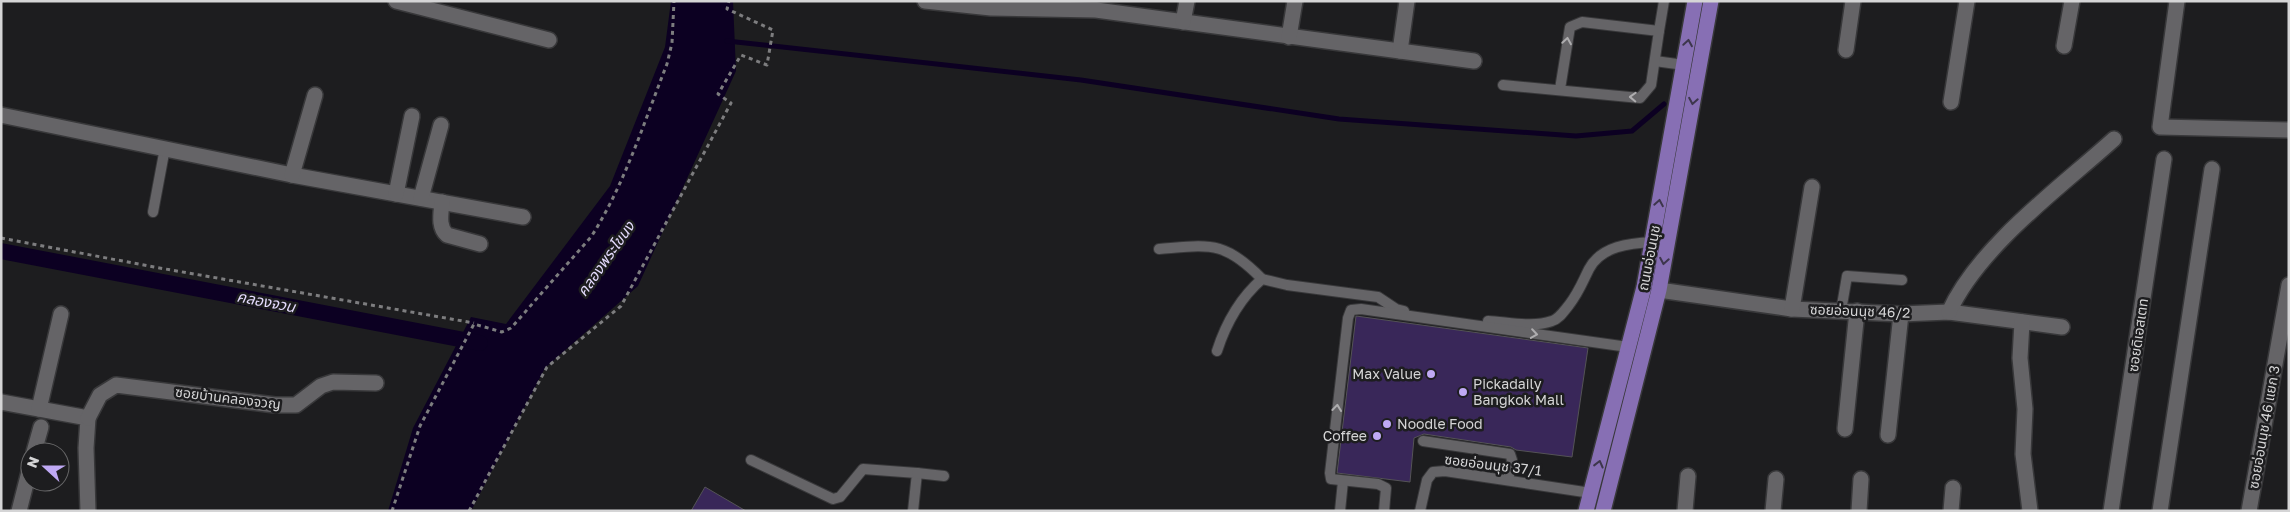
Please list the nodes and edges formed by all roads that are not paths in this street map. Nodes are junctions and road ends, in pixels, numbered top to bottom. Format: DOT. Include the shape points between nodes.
graph roads {
  1 [pos="396,1"];
  2 [pos="926,1"];
  3 [pos="1187,1"];
  4 [pos="1295,1"];
  5 [pos="1407,1"];
  6 [pos="1664,1"];
  7 [pos="1695,1"];
  8 [pos="1711,1"];
  9 [pos="1853,1"];
  10 [pos="1967,1"];
  11 [pos="2072,1"];
  12 [pos="2177,1"];
  13 [pos="992,4"];
  14 [pos="1096,6"];
  15 [pos="1183,22"];
  16 [pos="1659,31"];
  17 [pos="1289,37"];
  18 [pos="549,40"];
  19 [pos="2064,46"];
  20 [pos="1846,50"];
  21 [pos="1400,51"];
  22 [pos="1474,61"];
  23 [pos="1655,61"];
  24 [pos="1684,65"];
  25 [pos="1503,85"];
  26 [pos="1560,89"];
  27 [pos="315,95"];
  28 [pos="1951,102"];
  29 [pos="1,115"];
  30 [pos="412,116"];
  31 [pos="441,125"];
  32 [pos="2289,130"];
  33 [pos="2114,139"];
  34 [pos="165,148"];
  35 [pos="2164,159"];
  36 [pos="2212,168"];
  37 [pos="292,174"];
  38 [pos="1812,187"];
  39 [pos="396,194"];
  40 [pos="421,198"];
  41 [pos="442,202"];
  42 [pos="153,212"];
  43 [pos="523,217"];
  44 [pos="1652,242"];
  45 [pos="480,244"];
  46 [pos="1159,250"];
  47 [pos="1262,279"];
  48 [pos="1902,280"];
  49 [pos="2289,285"];
  50 [pos="1651,289"];
  51 [pos="1792,309"];
  52 [pos="1841,311"];
  53 [pos="1857,311"];
  54 [pos="1949,312"];
  55 [pos="61,314"];
  56 [pos="1901,314"];
  57 [pos="2022,322"];
  58 [pos="2062,327"];
  59 [pos="1628,347"];
  60 [pos="1217,351"];
  61 [pos="376,383"];
  62 [pos="1,402"];
  63 [pos="39,409"];
  64 [pos="88,418"];
  65 [pos="40,427"];
  66 [pos="1845,429"];
  67 [pos="1888,435"];
  68 [pos="1424,441"];
  69 [pos="36,442"];
  70 [pos="751,460"];
  71 [pos="917,473"];
  72 [pos="944,476"];
  73 [pos="1688,476"];
  74 [pos="1776,479"];
  75 [pos="1862,479"];
  76 [pos="1508,480"];
  77 [pos="1343,481"];
  78 [pos="1953,488"];
  79 [pos="24,492"];
  80 [pos="1591,493"];
  81 [pos="90,510"];
  82 [pos="19,511"];
  83 [pos="913,511"];
  84 [pos="1340,511"];
  85 [pos="1384,511"];
  86 [pos="1420,511"];
  87 [pos="1586,511"];
  88 [pos="1603,511"];
  89 [pos="1685,511"];
  90 [pos="1773,511"];
  91 [pos="1859,511"];
  92 [pos="1951,511"];
  93 [pos="2030,511"];
  94 [pos="2112,511"];
  95 [pos="2160,511"];
  96 [pos="2249,511"];
  1 -- 18 [label="street"];
  2 -- 13 [label="street"];
  3 -- 15 [label="street"];
  4 -- 17 [label="street"];
  5 -- 21 [label="street"];
  6 -- 16 [label="lane"];
  24 -- 7 [label="main road, ถนนอ่อนนุช, one-way"];
  8 -- 50 [label="main road, ถนนอ่อนนุช, one-way"];
  9 -- 20 [label="street"];
  10 -- 28 [label="street"];
  11 -- 19 [label="street"];
  12 -- 32 [label="street" via="2160,127"];
  13 -- 14 [label="street"];
  14 -- 15 [label="street"];
  15 -- 17 [label="street"];
  16 -- 23 [label="lane"];
  26 -- 16 [label="lane, one-way" via="1572,24 1582,22"];
  17 -- 21 [label="street"];
  21 -- 22 [label="street"];
  23 -- 24 [label="lane"];
  23 -- 26 [label="lane, one-way" via="1649,89 1640,98"];
  44 -- 24 [label="main road, ถนนอ่อนนุช, one-way"];
  25 -- 26 [label="lane"];
  27 -- 37 [label="street"];
  29 -- 34 [label="street"];
  30 -- 39 [label="street"];
  31 -- 40 [label="street"];
  33 -- 54 [label="street" via="2046,198 1983,260 1959,290"];
  34 -- 37 [label="street"];
  34 -- 42 [label="lane"];
  35 -- 94 [label="street, ซอยดิเอสเตท"];
  36 -- 95 [label="street"];
  37 -- 39 [label="street"];
  38 -- 51 [label="street"];
  39 -- 40 [label="street"];
  40 -- 41 [label="street"];
  41 -- 43 [label="street"];
  41 -- 45 [label="street" via="443,231"];
  44 -- 47 [label="lane" via="1616,246 1601,256 1590,267 1582,288 1566,309 1555,320 1542,324 1419,314 1396,309 1378,297"];
  44 -- 50 [label="main road, ถนนอ่อนนุช"];
  46 -- 47 [label="lane" via="1202,246 1218,248 1243,260"];
  47 -- 60 [label="lane" via="1245,294 1224,330"];
  48 -- 52 [label="lane" via="1847,276"];
  49 -- 96 [label="street, ซอยอ่อนนุช 46 แยก 3"];
  50 -- 51 [label="street, ซอยอ่อนนุช 46/2"];
  50 -- 59 [label="main road, ถนนอ่อนนุช"];
  50 -- 88 [label="main road, ถนนอ่อนนุช"];
  51 -- 52 [label="street, ซอยอ่อนนุช 46/2"];
  52 -- 53 [label="street, ซอยอ่อนนุช 46/2"];
  53 -- 56 [label="street, ซอยอ่อนนุช 46/2"];
  53 -- 66 [label="street"];
  54 -- 56 [label="street, ซอยอ่อนนุช 46/2"];
  54 -- 57 [label="street, ซอยอ่อนนุช 46/2"];
  55 -- 63 [label="street"];
  56 -- 67 [label="street"];
  57 -- 58 [label="street, ซอยอ่อนนุช 46/2"];
  57 -- 93 [label="street" via="2023,454"];
  77 -- 59 [label="lane, one-way" via="1332,479 1330,473 1351,310"];
  80 -- 59 [label="main road, ถนนอ่อนนุช, one-way"];
  61 -- 64 [label="street, ซอยบ้านคลองจวญ" via="333,382 321,386 296,405 116,385 100,395"];
  62 -- 63 [label="street"];
  63 -- 64 [label="street"];
  64 -- 81 [label="street, ซอยบ้านคลองจวญ" via="86,456"];
  65 -- 69 [label="street"];
  68 -- 76 [label="lane" via="1510,454"];
  70 -- 71 [label="lane" via="833,499 840,497 863,469"];
  71 -- 72 [label="lane"];
  71 -- 83 [label="lane"];
  73 -- 89 [label="street"];
  74 -- 90 [label="street"];
  75 -- 91 [label="street"];
  76 -- 80 [label="lane, ซอยอ่อนนุช 37/1"];
  76 -- 86 [label="lane, ซอยอ่อนนุช 37/1" via="1433,472 1427,480"];
  77 -- 84 [label="lane"];
  77 -- 85 [label="lane" via="1378,484 1386,488"];
  78 -- 92 [label="street"];
  79 -- 82 [label="street"];
  80 -- 87 [label="main road, ถนนอ่อนนุช"];
}
